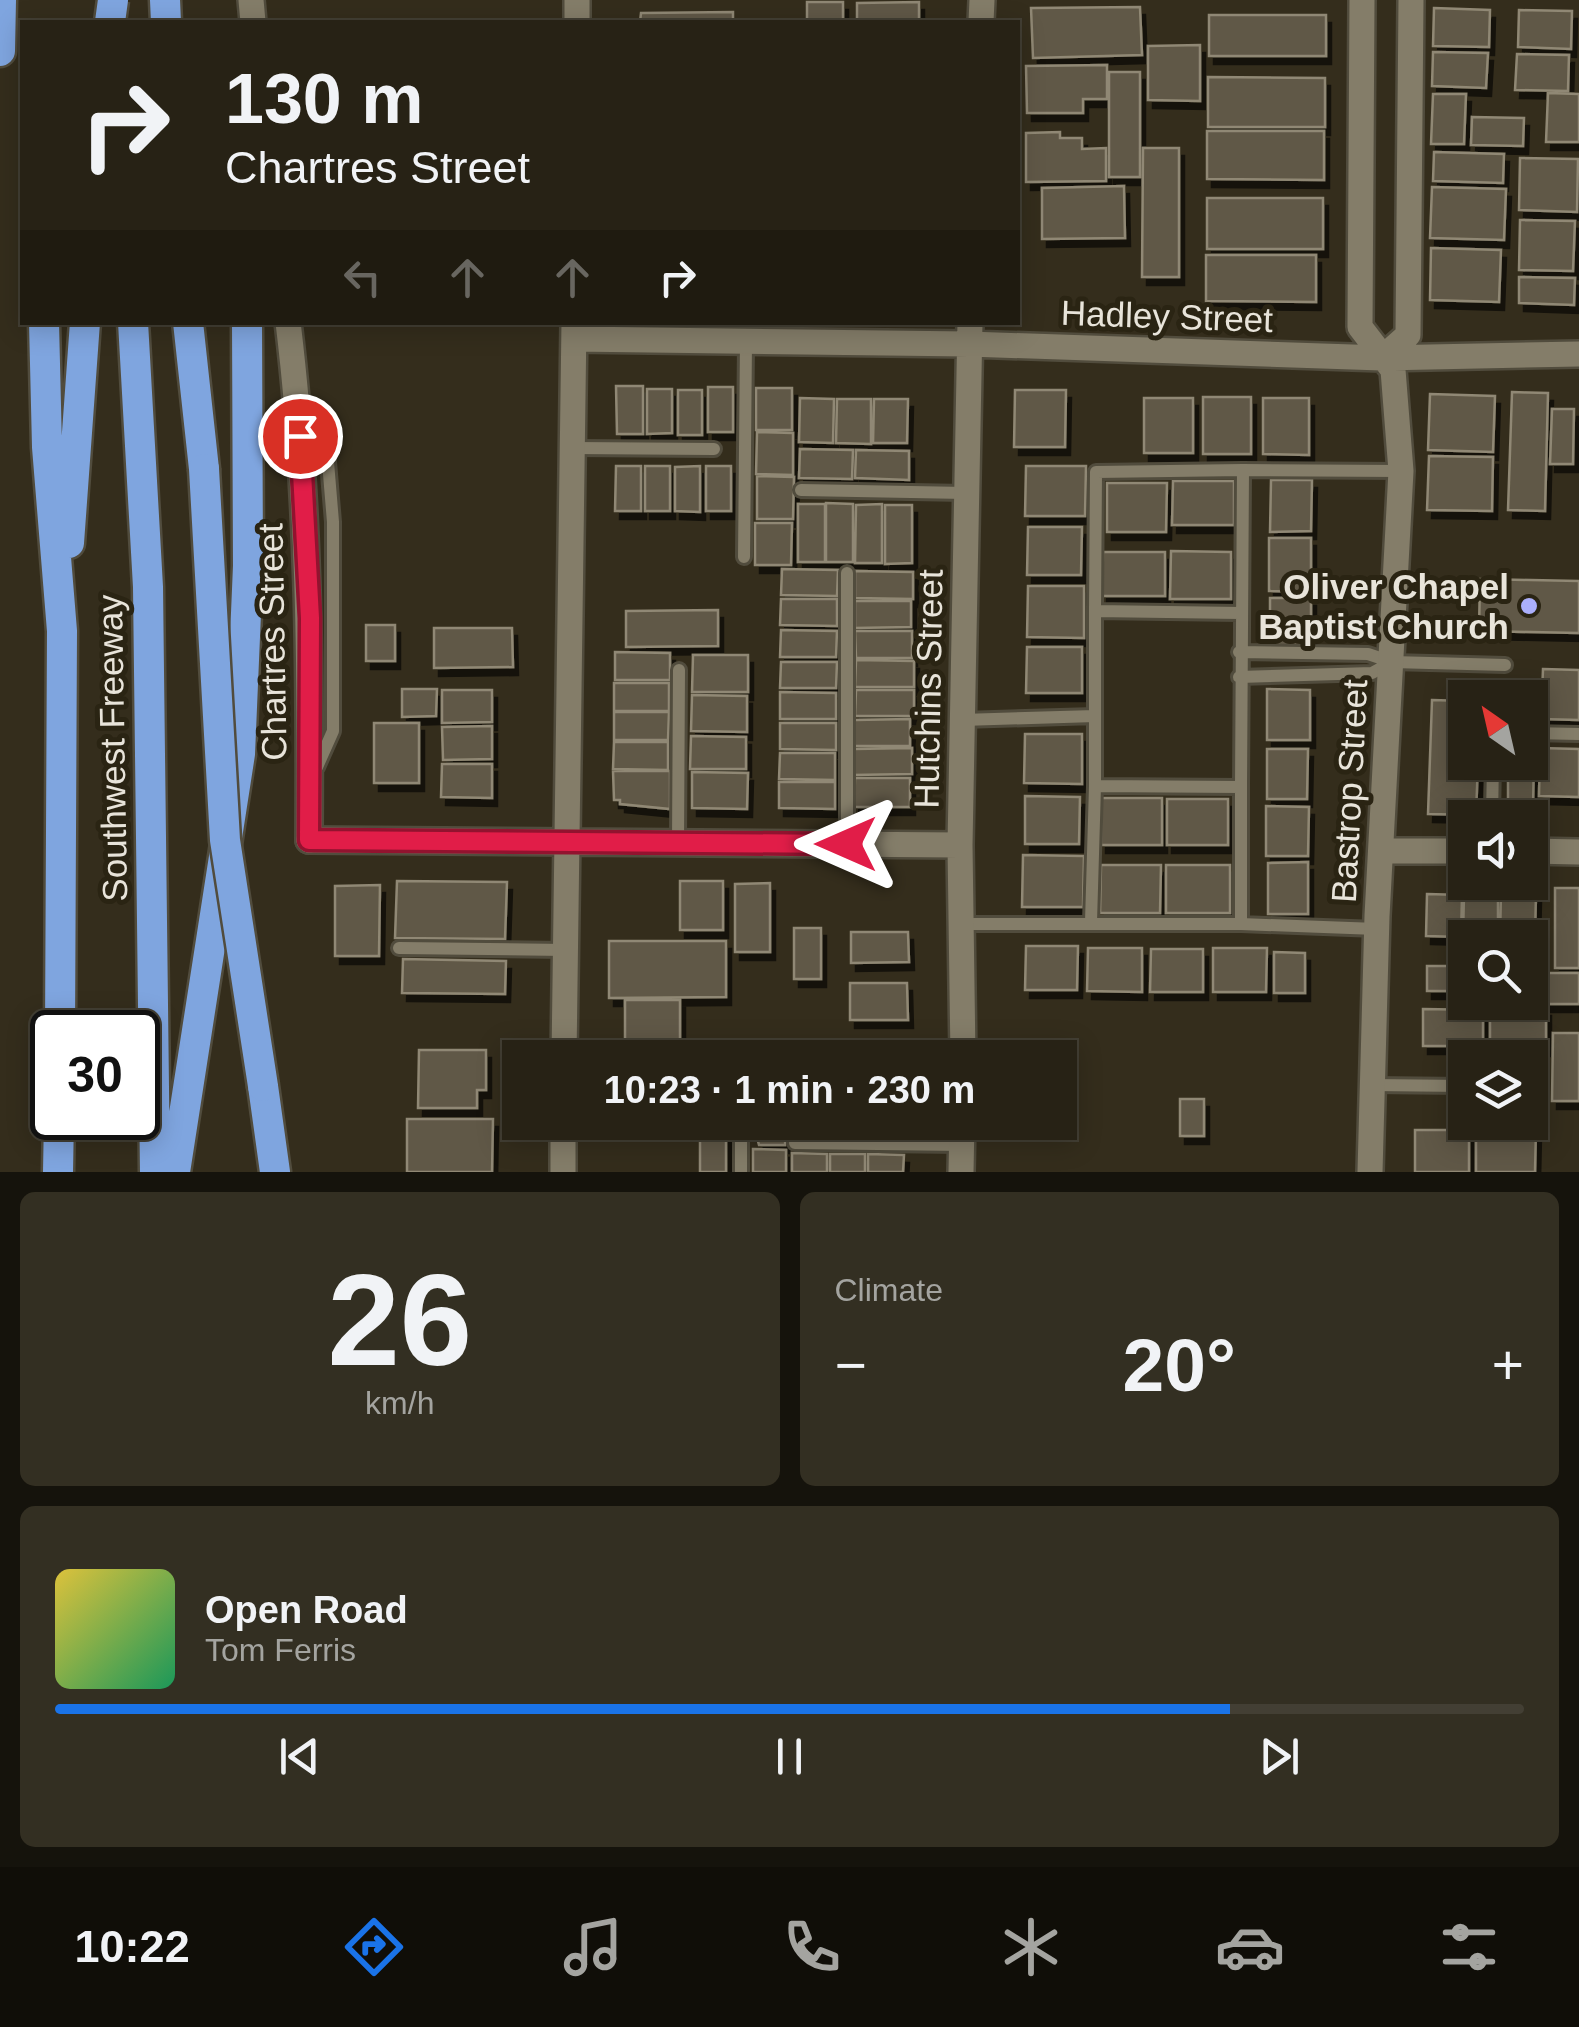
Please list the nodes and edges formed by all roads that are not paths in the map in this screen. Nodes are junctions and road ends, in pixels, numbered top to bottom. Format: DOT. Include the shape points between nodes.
graph roads {
  1 [pos="1,0"];
  2 [pos="11,0"];
  3 [pos="1362,0"];
  4 [pos="1411,0"];
  5 [pos="20,35"];
  6 [pos="0,51"];
  7 [pos="44,325"];
  8 [pos="85,325"];
  9 [pos="133,325"];
  10 [pos="188,325"];
  11 [pos="247,325"];
  12 [pos="288,325"];
  13 [pos="574,331"];
  14 [pos="970,333"];
  15 [pos="746,342"];
  16 [pos="1579,354"];
  17 [pos="1382,358"];
  18 [pos="573,448"];
  19 [pos="714,449"];
  20 [pos="1244,470"];
  21 [pos="1400,471"];
  22 [pos="800,490"];
  23 [pos="966,493"];
  24 [pos="744,557"];
  25 [pos="847,572"];
  26 [pos="1095,611"];
  27 [pos="1240,612"];
  28 [pos="62,631"];
  29 [pos="1239,652"];
  30 [pos="1392,662"];
  31 [pos="1505,665"];
  32 [pos="679,670"];
  33 [pos="1239,676"];
  34 [pos="1095,716"];
  35 [pos="962,720"];
  36 [pos="1548,733"];
  37 [pos="1579,734"];
  38 [pos="1096,786"];
  39 [pos="1240,787"];
  40 [pos="567,842"];
  41 [pos="678,843"];
  42 [pos="846,844"];
  43 [pos="960,845"];
  44 [pos="1382,851"];
  45 [pos="1448,851"];
  46 [pos="1548,851"];
  47 [pos="1579,852"];
  48 [pos="1091,922"];
  49 [pos="962,924"];
  50 [pos="1242,924"];
  51 [pos="1376,929"];
  52 [pos="399,948"];
  53 [pos="566,950"];
  54 [pos="60,1010"];
  55 [pos="564,1040"];
  56 [pos="963,1040"];
  57 [pos="1372,1086"];
  58 [pos="1448,1086"];
  59 [pos="58,1140"];
  60 [pos="563,1140"];
  61 [pos="742,1140"];
  62 [pos="837,1140"];
  63 [pos="962,1140"];
  64 [pos="795,1142"];
  65 [pos="58,1172"];
  66 [pos="154,1172"];
  67 [pos="174,1172"];
  68 [pos="275,1172"];
  69 [pos="562,1172"];
  70 [pos="741,1172"];
  71 [pos="962,1172"];
  72 [pos="1370,1172"];
  1 -- 6 [label="highway"];
  2 -- 5 [label="highway"];
  3 -- 17 [label="street, Bastrop Street" via="1360,327"];
  4 -- 17 [label="street" via="1408,335"];
  7 -- 28 [label="highway"];
  8 -- 28 [label="highway"];
  9 -- 66 [label="highway, Southwest Freeway" via="148,607"];
  10 -- 68 [label="highway, bridge" via="204,469 225,840"];
  11 -- 67 [label="highway" via="240,754"];
  12 -- 40 [label="street, Chartres Street" via="310,618 309,840"];
  13 -- 15 [label="street, Hadley Street"];
  13 -- 18 [label="street"];
  14 -- 15 [label="street, Hadley Street"];
  14 -- 17 [label="street, Hadley Street"];
  14 -- 23 [label="street, Hutchins Street"];
  15 -- 24 [label="lane"];
  16 -- 17 [label="street, Hadley Street"];
  17 -- 21 [label="street, Bastrop Street" via="1392,370"];
  18 -- 19 [label="lane"];
  18 -- 40 [label="street"];
  20 -- 21 [label="lane"];
  20 -- 26 [label="lane" via="1096,472"];
  20 -- 27 [label="lane"];
  21 -- 30 [label="street, Bastrop Street"];
  22 -- 23 [label="lane"];
  23 -- 35 [label="street, Hutchins Street"];
  25 -- 42 [label="lane"];
  26 -- 27 [label="lane"];
  26 -- 34 [label="lane"];
  27 -- 29 [label="lane"];
  28 -- 54 [label="highway"];
  29 -- 30 [label="lane" via="1368,654"];
  29 -- 33 [label="lane"];
  30 -- 31 [label="lane"];
  30 -- 33 [label="lane" via="1372,673"];
  30 -- 44 [label="street, Bastrop Street"];
  32 -- 41 [label="lane"];
  33 -- 39 [label="lane"];
  34 -- 35 [label="lane"];
  34 -- 38 [label="lane"];
  35 -- 43 [label="street, Hutchins Street"];
  36 -- 37 [label="lane"];
  38 -- 39 [label="lane"];
  38 -- 48 [label="lane"];
  39 -- 50 [label="lane"];
  40 -- 41 [label="street"];
  40 -- 53 [label="street"];
  41 -- 42 [label="street"];
  42 -- 43 [label="street"];
  43 -- 49 [label="street, Hutchins Street"];
  44 -- 45 [label="street"];
  44 -- 51 [label="street, Bastrop Street"];
  46 -- 47 [label="street"];
  48 -- 49 [label="lane"];
  48 -- 50 [label="lane"];
  49 -- 56 [label="street, Hutchins Street"];
  50 -- 51 [label="lane"];
  51 -- 57 [label="street, Bastrop Street"];
  52 -- 53 [label="lane"];
  53 -- 55 [label="street"];
  57 -- 58 [label="lane"];
  57 -- 72 [label="street, Bastrop Street"];
  59 -- 65 [label="highway"];
  60 -- 69 [label="street"];
  61 -- 70 [label="lane"];
  62 -- 64 [label="lane"];
  63 -- 71 [label="street"];
}
